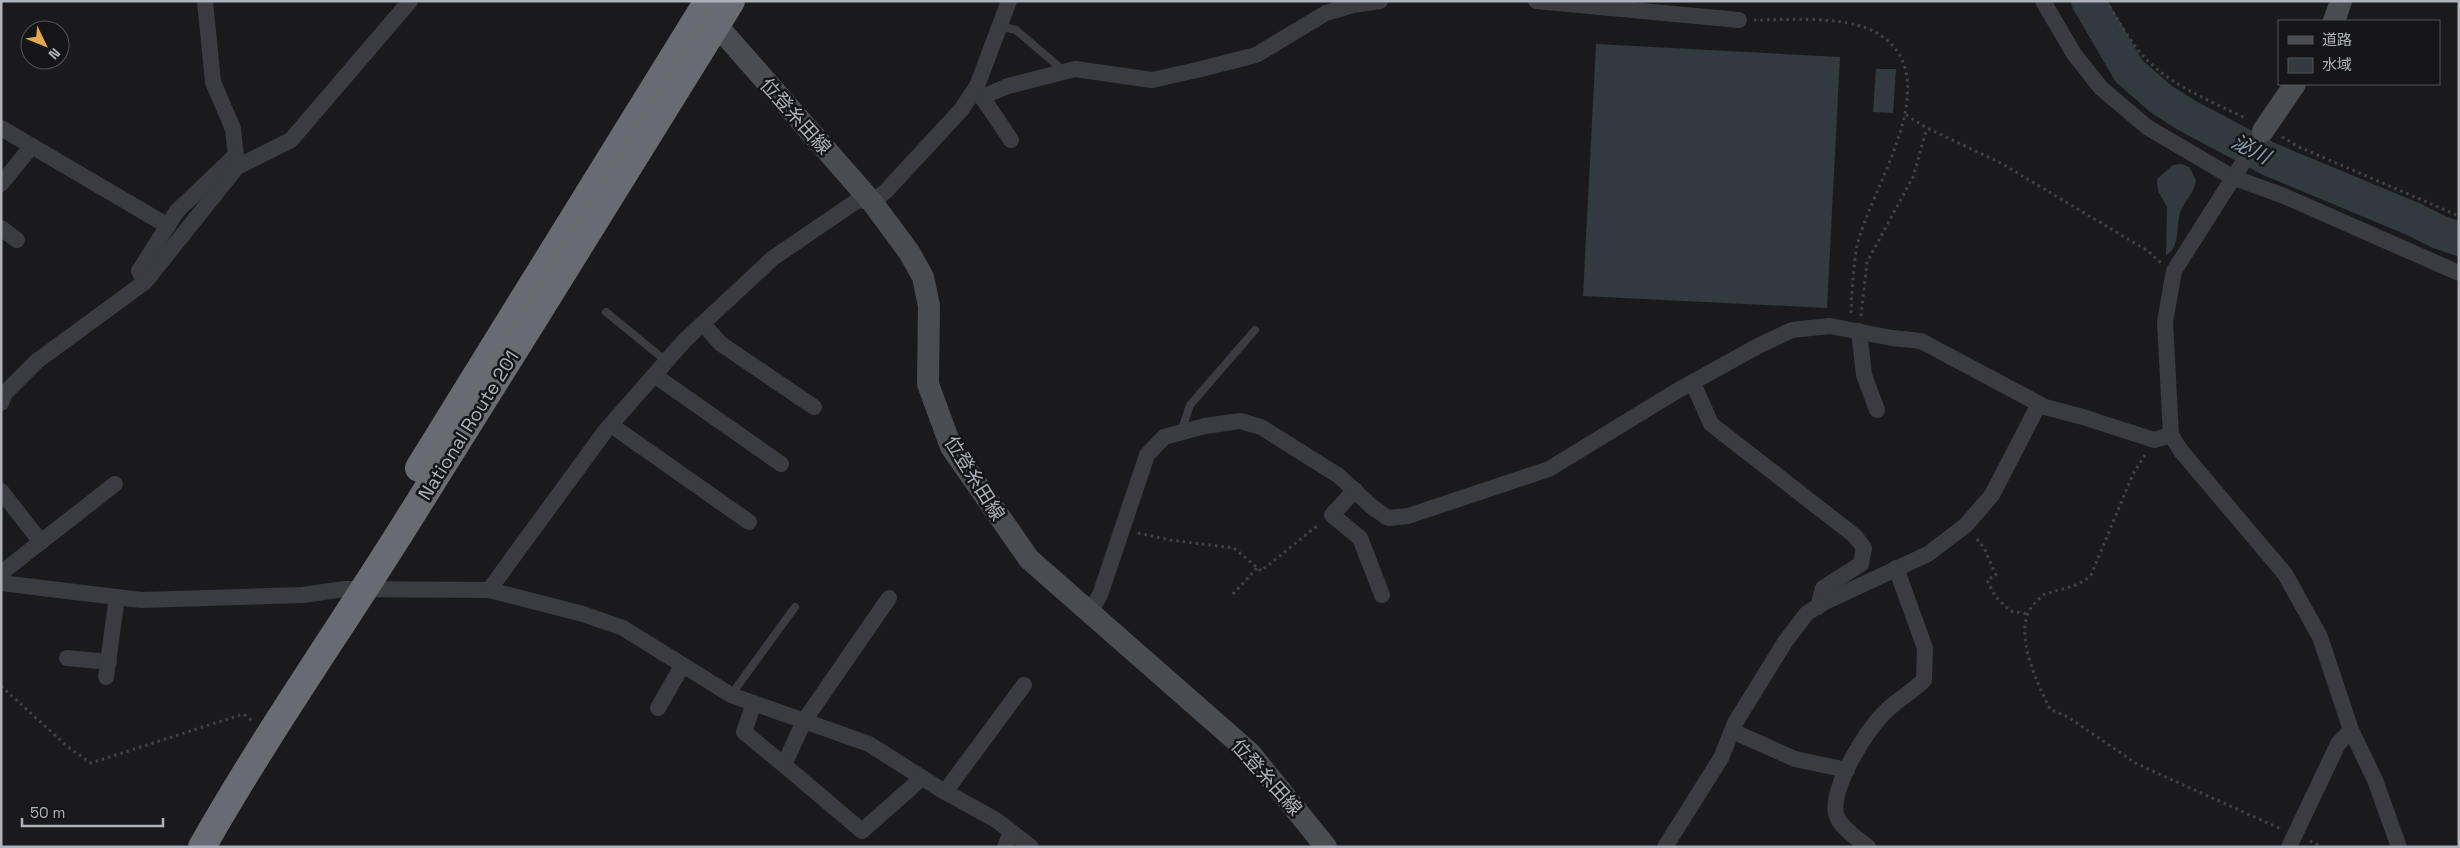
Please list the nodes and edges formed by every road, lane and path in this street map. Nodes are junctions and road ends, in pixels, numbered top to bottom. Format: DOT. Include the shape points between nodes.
graph roads {
  1 [pos="205,1"];
  2 [pos="410,1"];
  3 [pos="731,1"];
  4 [pos="1010,1"];
  5 [pos="1380,1"];
  6 [pos="1536,1"];
  7 [pos="2042,1"];
  8 [pos="2106,1"];
  9 [pos="2341,1"];
  10 [pos="1343,4"];
  11 [pos="706,9"];
  12 [pos="1739,20"];
  13 [pos="2334,20"];
  14 [pos="999,26"];
  15 [pos="1064,71"];
  16 [pos="2294,85"];
  17 [pos="977,95"];
  18 [pos="1906,115"];
  19 [pos="1,128"];
  20 [pos="1927,128"];
  21 [pos="2264,129"];
  22 [pos="1011,140"];
  23 [pos="32,146"];
  24 [pos="236,161"];
  25 [pos="2234,174"];
  26 [pos="1,184"];
  27 [pos="872,202"];
  28 [pos="2459,216"];
  29 [pos="168,226"];
  30 [pos="1,228"];
  31 [pos="17,240"];
  32 [pos="2174,271"];
  33 [pos="2459,273"];
  34 [pos="146,282"];
  35 [pos="606,312"];
  36 [pos="703,324"];
  37 [pos="1255,330"];
  38 [pos="1855,330"];
  39 [pos="666,361"];
  40 [pos="654,375"];
  41 [pos="1693,383"];
  42 [pos="1,403"];
  43 [pos="2039,404"];
  44 [pos="814,407"];
  45 [pos="1877,410"];
  46 [pos="610,425"];
  47 [pos="1181,432"];
  48 [pos="2171,435"];
  49 [pos="2154,440"];
  50 [pos="781,464"];
  51 [pos="115,484"];
  52 [pos="1355,490"];
  53 [pos="1,491"];
  54 [pos="1332,516"];
  55 [pos="749,522"];
  56 [pos="1966,524"];
  57 [pos="1122,530"];
  58 [pos="41,542"];
  59 [pos="1257,568"];
  60 [pos="1896,568"];
  61 [pos="1,573"];
  62 [pos="1,583"];
  63 [pos="354,590"];
  64 [pos="489,590"];
  65 [pos="1233,594"];
  66 [pos="1382,595"];
  67 [pos="116,597"];
  68 [pos="889,598"];
  69 [pos="1818,606"];
  70 [pos="795,607"];
  71 [pos="1089,613"];
  72 [pos="2028,614"];
  73 [pos="67,658"];
  74 [pos="682,666"];
  75 [pos="1024,685"];
  76 [pos="1,686"];
  77 [pos="731,695"];
  78 [pos="754,703"];
  79 [pos="658,708"];
  80 [pos="804,721"];
  81 [pos="255,723"];
  82 [pos="1732,730"];
  83 [pos="2351,730"];
  84 [pos="784,765"];
  85 [pos="1847,770"];
  86 [pos="922,778"];
  87 [pos="945,792"];
  88 [pos="1008,839"];
  89 [pos="2292,841"];
  90 [pos="1318,844"];
  91 [pos="183,847"];
  92 [pos="202,847"];
  93 [pos="1031,847"];
  94 [pos="1665,847"];
  95 [pos="1868,847"];
  96 [pos="2399,847"];
  1 -- 24 [label="street" via="213,82 233,129"];
  2 -- 24 [label="street" via="291,140"];
  3 -- 11 [label="highway, National Route 201"];
  4 -- 14 [label="street"];
  5 -- 10 [label="street"];
  6 -- 12 [label="street"];
  7 -- 25 [label="street" via="2074,54 2101,88 2147,127"];
  8 -- 21 [label="path" via="2147,60 2168,78"];
  9 -- 13 [label="main road"];
  10 -- 15 [label="street" via="1256,55 1197,70 1152,80 1075,69"];
  11 -- 27 [label="main road, 位登糸田線"];
  11 -- 63 [label="highway, National Route 201"];
  12 -- 18 [label="path" via="1811,20 1852,25 1874,32 1895,47 1905,64 1909,90"];
  14 -- 15 [label="lane" via="1016,30"];
  14 -- 17 [label="street" via="977,86"];
  15 -- 17 [label="street"];
  16 -- 21 [label="main road"];
  17 -- 22 [label="street"];
  17 -- 27 [label="street"];
  18 -- 20 [label="path"];
  18 -- 38 [label="path" via="1858,246"];
  19 -- 23 [label="street"];
  20 -- 32 [label="path" via="1999,162 2148,251"];
  20 -- 38 [label="path" via="1913,177 1867,262"];
  21 -- 25 [label="street"];
  21 -- 28 [label="path"];
  23 -- 26 [label="street"];
  23 -- 29 [label="street"];
  24 -- 29 [label="street" via="177,211"];
  24 -- 34 [label="street"];
  25 -- 32 [label="street"];
  25 -- 33 [label="street"];
  27 -- 36 [label="street" via="858,200 773,258"];
  27 -- 71 [label="main road, 位登糸田線" via="923,276 929,306 928,384 951,447 1028,559"];
  29 -- 34 [label="street" via="139,271"];
  30 -- 31 [label="street"];
  32 -- 48 [label="street" via="2165,322"];
  34 -- 42 [label="street" via="37,361 5,393"];
  35 -- 39 [label="lane"];
  36 -- 39 [label="street"];
  36 -- 44 [label="street" via="721,344"];
  37 -- 47 [label="lane" via="1190,405"];
  38 -- 41 [label="street" via="1830,326 1792,330"];
  38 -- 43 [label="street" via="1921,341"];
  38 -- 45 [label="street" via="1864,375"];
  39 -- 40 [label="street"];
  40 -- 46 [label="street"];
  40 -- 50 [label="street"];
  41 -- 52 [label="street" via="1549,469 1408,516 1388,518"];
  41 -- 69 [label="street" via="1711,424 1855,536 1864,548 1861,564 1823,588"];
  43 -- 49 [label="street"];
  43 -- 56 [label="street" via="1992,495"];
  46 -- 55 [label="street"];
  46 -- 64 [label="street"];
  47 -- 52 [label="street" via="1240,421 1261,428 1339,476"];
  47 -- 57 [label="street" via="1164,437 1147,455"];
  48 -- 49 [label="street"];
  48 -- 83 [label="street" via="2285,574 2320,638"];
  49 -- 72 [label="path" via="2133,474 2091,575 2084,582 2044,594"];
  51 -- 58 [label="street"];
  52 -- 54 [label="street"];
  53 -- 58 [label="street"];
  54 -- 59 [label="path" via="1261,571"];
  54 -- 66 [label="street" via="1360,538"];
  56 -- 60 [label="street" via="1928,554"];
  56 -- 72 [label="path" via="1984,548 1996,575 1987,580 1994,596 2010,611"];
  57 -- 59 [label="path" via="1234,548"];
  57 -- 71 [label="street" via="1100,595"];
  58 -- 61 [label="street"];
  59 -- 65 [label="path"];
  60 -- 69 [label="street"];
  60 -- 85 [label="street" via="1925,648 1924,680 1875,722"];
  62 -- 67 [label="street"];
  63 -- 64 [label="street"];
  63 -- 67 [label="street" via="304,595 141,600"];
  63 -- 81 [label="highway, National Route 201"];
  63 -- 92 [label="highway, National Route 201"];
  64 -- 74 [label="street" via="583,614 623,628"];
  67 -- 73 [label="street" via="108,669"];
  68 -- 80 [label="street"];
  69 -- 82 [label="street" via="1807,613 1785,642"];
  70 -- 77 [label="lane"];
  71 -- 90 [label="main road, 位登糸田線" via="1250,753"];
  72 -- 89 [label="path" via="2024,622 2028,656 2050,710 2068,717 2137,764"];
  74 -- 77 [label="street"];
  74 -- 79 [label="street"];
  75 -- 87 [label="street"];
  76 -- 81 [label="path" via="91,763 243,714"];
  77 -- 78 [label="street"];
  78 -- 80 [label="street"];
  78 -- 84 [label="street" via="744,732"];
  80 -- 84 [label="street"];
  80 -- 86 [label="street" via="869,744"];
  81 -- 91 [label="highway, National Route 201"];
  82 -- 85 [label="street" via="1794,759"];
  82 -- 94 [label="street" via="1721,758"];
  83 -- 89 [label="street" via="2338,744"];
  83 -- 96 [label="street" via="2375,780"];
  84 -- 86 [label="street" via="862,831"];
  85 -- 95 [label="street" via="1837,797 1836,815"];
  86 -- 87 [label="street"];
  87 -- 88 [label="street" via="996,820"];
  88 -- 93 [label="street"];
}
